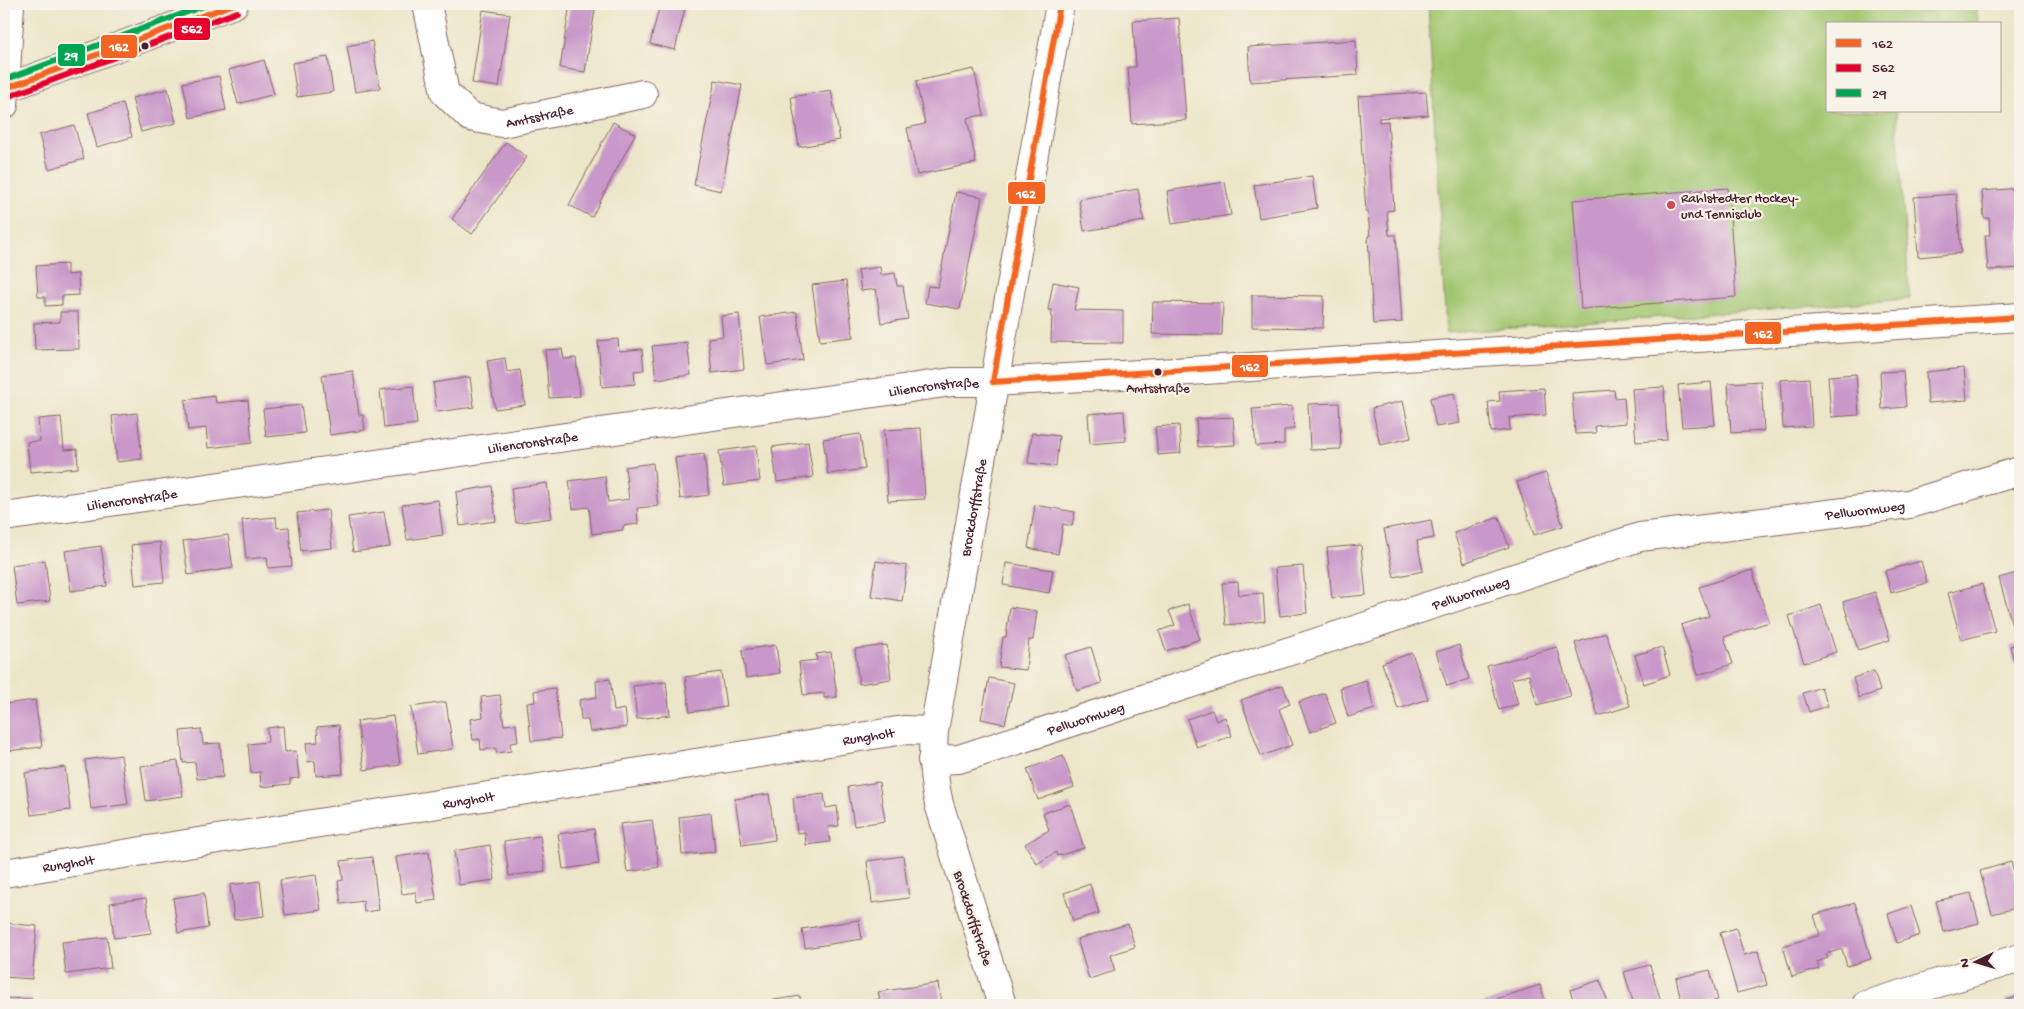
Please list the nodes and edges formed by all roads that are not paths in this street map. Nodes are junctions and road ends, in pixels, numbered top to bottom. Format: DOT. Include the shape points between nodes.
graph roads {
  1 [pos="10,4"];
  2 [pos="234,4"];
  3 [pos="427,4"];
  4 [pos="1060,4"];
  5 [pos="644,94"];
  6 [pos="4,95"];
  7 [pos="2020,317"];
  8 [pos="993,382"];
  9 [pos="2020,471"];
  10 [pos="4,517"];
  11 [pos="934,731"];
  12 [pos="932,760"];
  13 [pos="4,873"];
  14 [pos="2020,958"];
  15 [pos="1002,1005"];
  16 [pos="1866,1005"];
  1 -- 6 [label="street"];
  2 -- 6 [label="street"];
  3 -- 5 [label="street, Amtsstraße" via="445,92 470,117 502,123"];
  4 -- 8 [label="street, Brockdorffstraße"];
  7 -- 8 [label="street, Liliencronstraße"];
  8 -- 10 [label="street, Liliencronstraße" via="952,382"];
  8 -- 11 [label="street, Brockdorffstraße"];
  9 -- 12 [label="street, Pellwormweg" via="1908,504 1640,537 959,759"];
  11 -- 12 [label="street, Brockdorffstraße"];
  11 -- 13 [label="street, Rungholt" via="904,730"];
  12 -- 15 [label="street, Brockdorffstraße" via="939,804"];
  14 -- 16 [label="street"];
}
